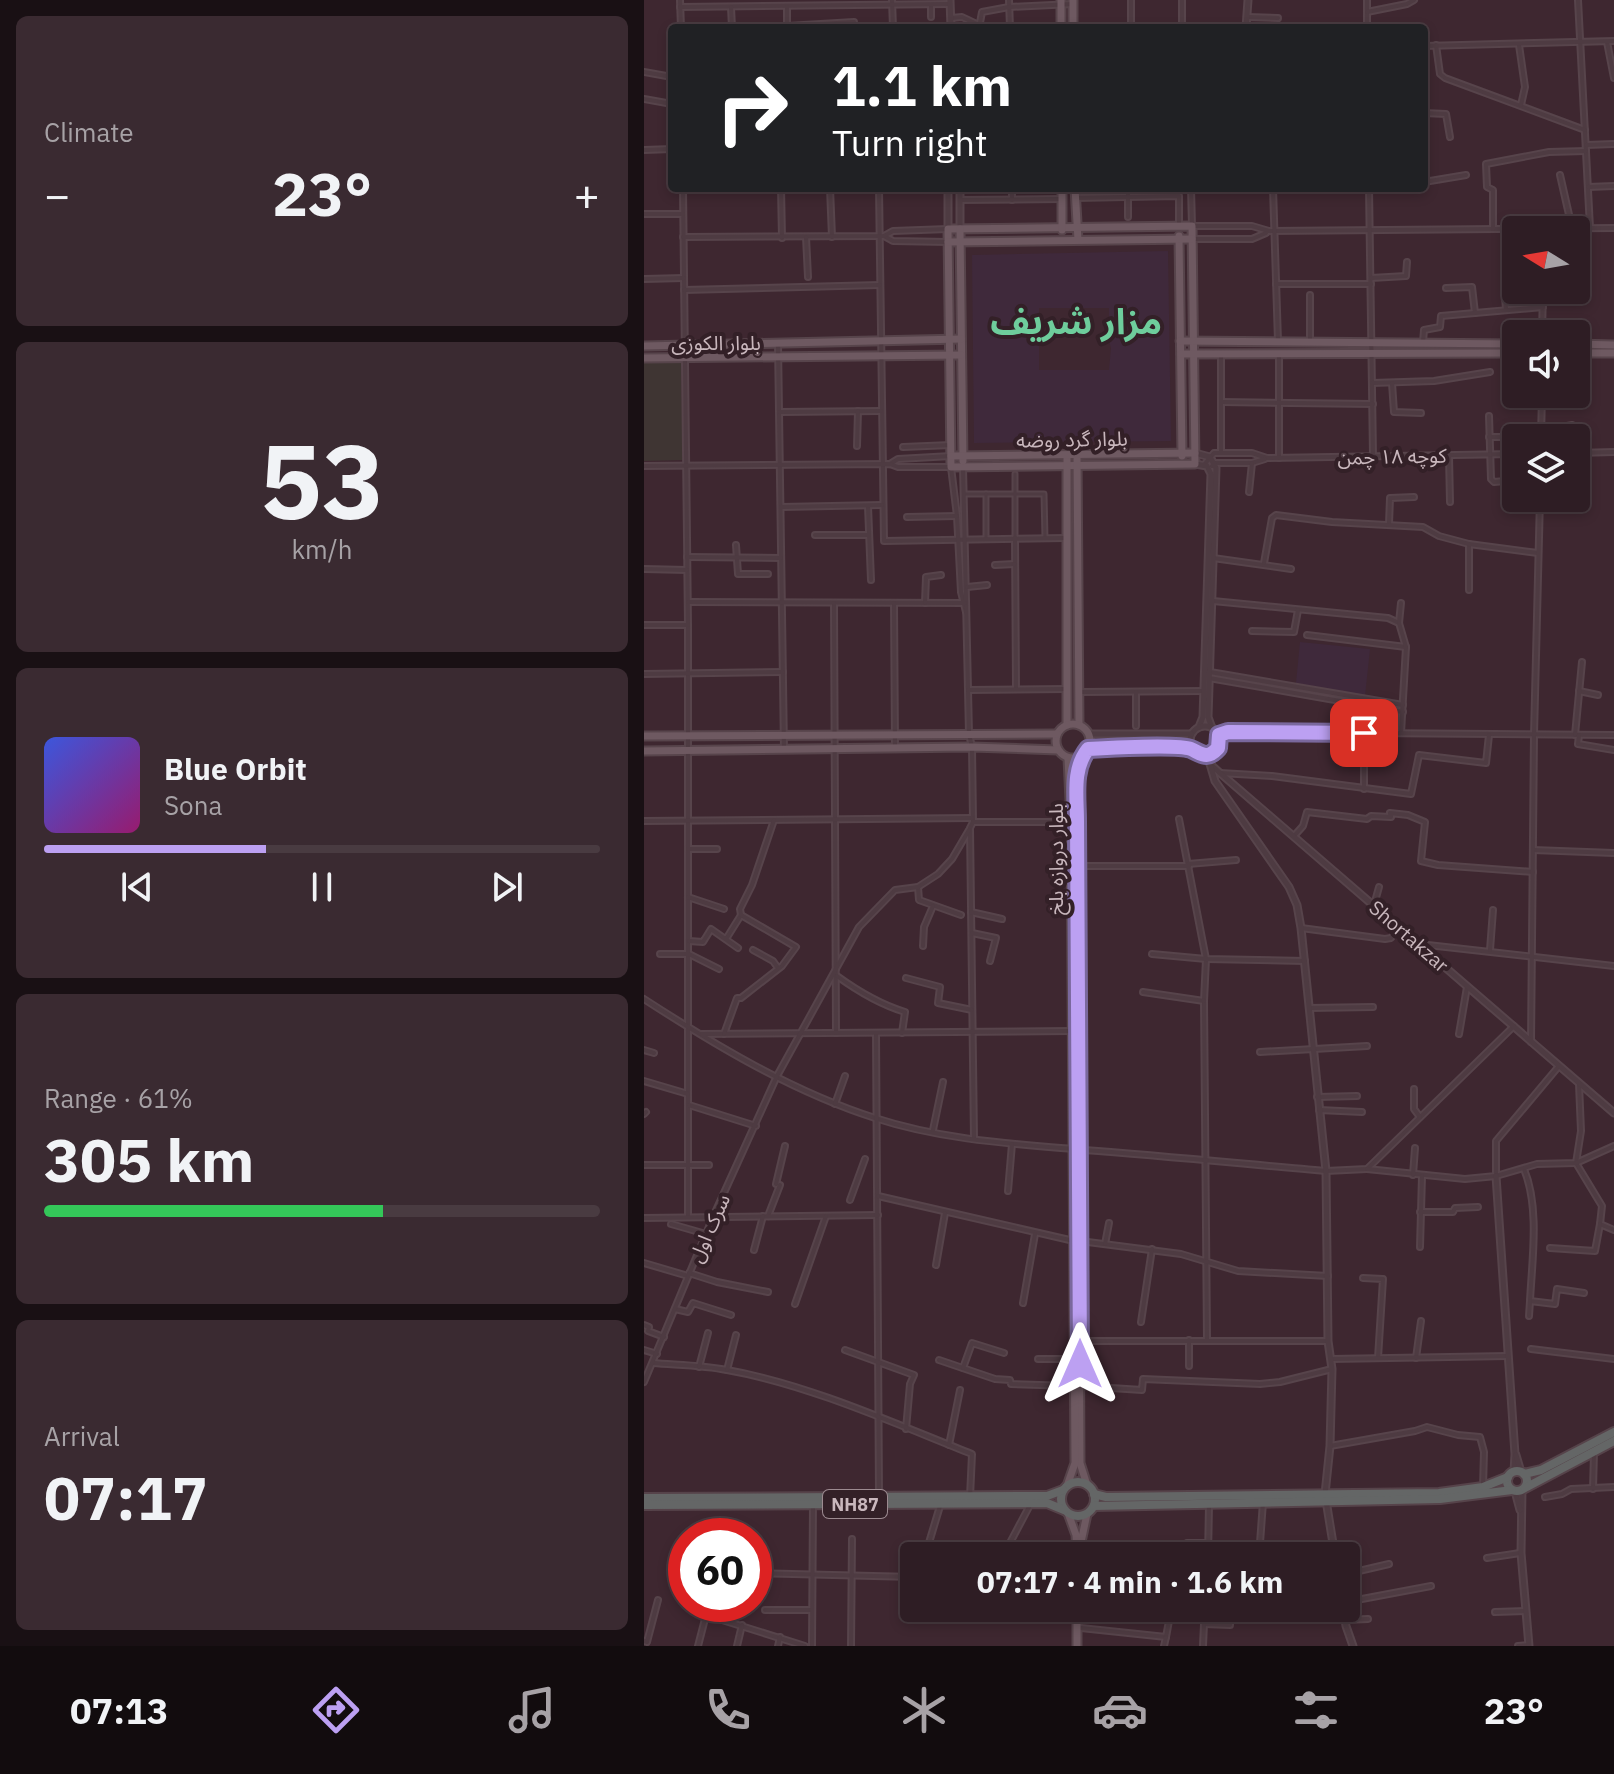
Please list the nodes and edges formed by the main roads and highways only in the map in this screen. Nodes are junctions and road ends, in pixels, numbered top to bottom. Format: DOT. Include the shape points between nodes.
graph roads {
  1 [pos="1061,2"];
  2 [pos="1073,2"];
  3 [pos="1061,24"];
  4 [pos="1073,24"];
  5 [pos="1062,192"];
  6 [pos="1075,192"];
  7 [pos="1179,226"];
  8 [pos="1062,228"];
  9 [pos="1078,228"];
  10 [pos="960,229"];
  11 [pos="1179,239"];
  12 [pos="1192,239"];
  13 [pos="1063,240"];
  14 [pos="1078,240"];
  15 [pos="948,242"];
  16 [pos="960,242"];
  17 [pos="961,339"];
  18 [pos="949,340"];
  19 [pos="1193,340"];
  20 [pos="1180,341"];
  21 [pos="1502,344"];
  22 [pos="1590,344"];
  23 [pos="1614,345"];
  24 [pos="644,346"];
  25 [pos="1371,348"];
  26 [pos="1502,353"];
  27 [pos="1590,353"];
  28 [pos="1614,353"];
  29 [pos="1181,354"];
  30 [pos="1194,354"];
  31 [pos="961,355"];
  32 [pos="950,356"];
  33 [pos="644,358"];
  34 [pos="1182,453"];
  35 [pos="1195,453"];
  36 [pos="1067,455"];
  37 [pos="1077,455"];
  38 [pos="951,456"];
  39 [pos="963,456"];
  40 [pos="1182,464"];
  41 [pos="1077,465"];
  42 [pos="1067,466"];
  43 [pos="963,467"];
  44 [pos="1067,725"];
  45 [pos="1079,725"];
  46 [pos="1057,734"];
  47 [pos="644,736"];
  48 [pos="1058,750"];
  49 [pos="644,751"];
  50 [pos="1081,757"];
  51 [pos="1068,758"];
  52 [pos="1076,1149"];
  53 [pos="1077,1241"];
  54 [pos="1077,1386"];
  55 [pos="1614,1432"];
  56 [pos="1614,1441"];
  57 [pos="1517,1474"];
  58 [pos="1087,1485"];
  59 [pos="1065,1488"];
  60 [pos="1519,1490"];
  61 [pos="1094,1494"];
  62 [pos="644,1498"];
  63 [pos="1326,1498"];
  64 [pos="879,1500"];
  65 [pos="644,1505"];
  66 [pos="1094,1506"];
  67 [pos="1066,1512"];
  68 [pos="1087,1514"];
  69 [pos="1077,1542"];
  70 [pos="1080,1542"];
  71 [pos="1079,1622"];
  72 [pos="1080,1622"];
  73 [pos="1079,1646"];
  1 -- 3 [label="main road"];
  2 -- 4 [label="main road"];
  5 -- 8 [label="main road"];
  6 -- 9 [label="main road"];
  7 -- 9 [label="main road"];
  7 -- 11 [label="main road"];
  7 -- 12 [label="main road" via="1192,226"];
  8 -- 9 [label="main road"];
  8 -- 10 [label="main road"];
  8 -- 13 [label="main road"];
  9 -- 14 [label="main road"];
  10 -- 15 [label="main road" via="948,229"];
  10 -- 16 [label="main road"];
  11 -- 12 [label="main road"];
  11 -- 14 [label="main road"];
  11 -- 20 [label="main road"];
  12 -- 19 [label="main road"];
  13 -- 14 [label="main road"];
  13 -- 16 [label="main road"];
  15 -- 16 [label="main road"];
  15 -- 18 [label="main road"];
  16 -- 17 [label="main road"];
  17 -- 18 [label="main road, بلوار الکوزی"];
  17 -- 31 [label="main road"];
  18 -- 24 [label="main road, بلوار الکوزی"];
  18 -- 32 [label="main road"];
  19 -- 20 [label="main road"];
  19 -- 25 [label="main road"];
  19 -- 30 [label="main road"];
  20 -- 29 [label="main road"];
  21 -- 25 [label="main road"];
  22 -- 23 [label="main road"];
  25 -- 26 [label="main road"];
  25 -- 30 [label="main road"];
  27 -- 28 [label="main road"];
  29 -- 30 [label="main road"];
  29 -- 34 [label="main road"];
  30 -- 35 [label="main road"];
  31 -- 32 [label="main road, بلوار الکوزی"];
  31 -- 39 [label="main road"];
  32 -- 33 [label="main road, بلوار الکوزی"];
  32 -- 38 [label="main road"];
  34 -- 35 [label="main road, بلوار گرد روضه"];
  34 -- 37 [label="main road, بلوار گرد روضه"];
  34 -- 40 [label="main road"];
  35 -- 40 [label="main road, بلوار گرد روضه" via="1195,464"];
  36 -- 37 [label="main road, بلوار گرد روضه"];
  36 -- 39 [label="main road, بلوار گرد روضه"];
  36 -- 42 [label="main road"];
  37 -- 41 [label="main road"];
  38 -- 39 [label="main road, بلوار گرد روضه"];
  38 -- 43 [label="main road, بلوار گرد روضه" via="951,467"];
  39 -- 43 [label="main road"];
  40 -- 41 [label="main road, بلوار گرد روضه"];
  41 -- 42 [label="main road, بلوار گرد روضه"];
  41 -- 45 [label="main road"];
  42 -- 43 [label="main road, بلوار گرد روضه"];
  42 -- 44 [label="main road"];
  44 -- 45 [label="main road"];
  44 -- 46 [label="main road"];
  45 -- 50 [label="main road" via="1089,734"];
  46 -- 47 [label="main road"];
  46 -- 48 [label="main road"];
  48 -- 49 [label="main road"];
  48 -- 51 [label="main road"];
  50 -- 51 [label="main road"];
  50 -- 52 [label="main road, بلوار دروازه بلخ"];
  51 -- 52 [label="main road, بلوار دروازه بلخ"];
  52 -- 53 [label="main road, بلوار دروازه بلخ"];
  53 -- 54 [label="main road, بلوار دروازه بلخ"];
  53 -- 54 [label="main road, بلوار دروازه بلخ"];
  54 -- 58 [label="main road, بلوار دروازه بلخ" via="1080,1463"];
  54 -- 59 [label="main road, بلوار دروازه بلخ" via="1075,1463"];
  55 -- 57 [label="highway" via="1541,1470"];
  56 -- 60 [label="highway"];
  57 -- 60 [label="highway" via="1528,1481"];
  57 -- 60 [label="highway" via="1507,1484"];
  57 -- 63 [label="highway" via="1483,1487 1439,1493"];
  58 -- 59 [label="highway, NH87" via="1077,1482"];
  58 -- 61 [label="highway"];
  59 -- 64 [label="highway, NH87" via="1047,1496"];
  59 -- 67 [label="highway" via="1061,1501"];
  60 -- 63 [label="highway" via="1440,1499"];
  61 -- 63 [label="highway"];
  61 -- 66 [label="highway"];
  62 -- 64 [label="highway, NH87"];
  63 -- 66 [label="highway"];
  64 -- 65 [label="highway, NH87"];
  64 -- 67 [label="highway, NH87" via="1047,1503"];
  66 -- 68 [label="highway"];
  67 -- 68 [label="highway, NH87"];
  67 -- 69 [label="main road"];
  68 -- 70 [label="main road"];
  71 -- 73 [label="main road"];
  72 -- 73 [label="main road"];
}
